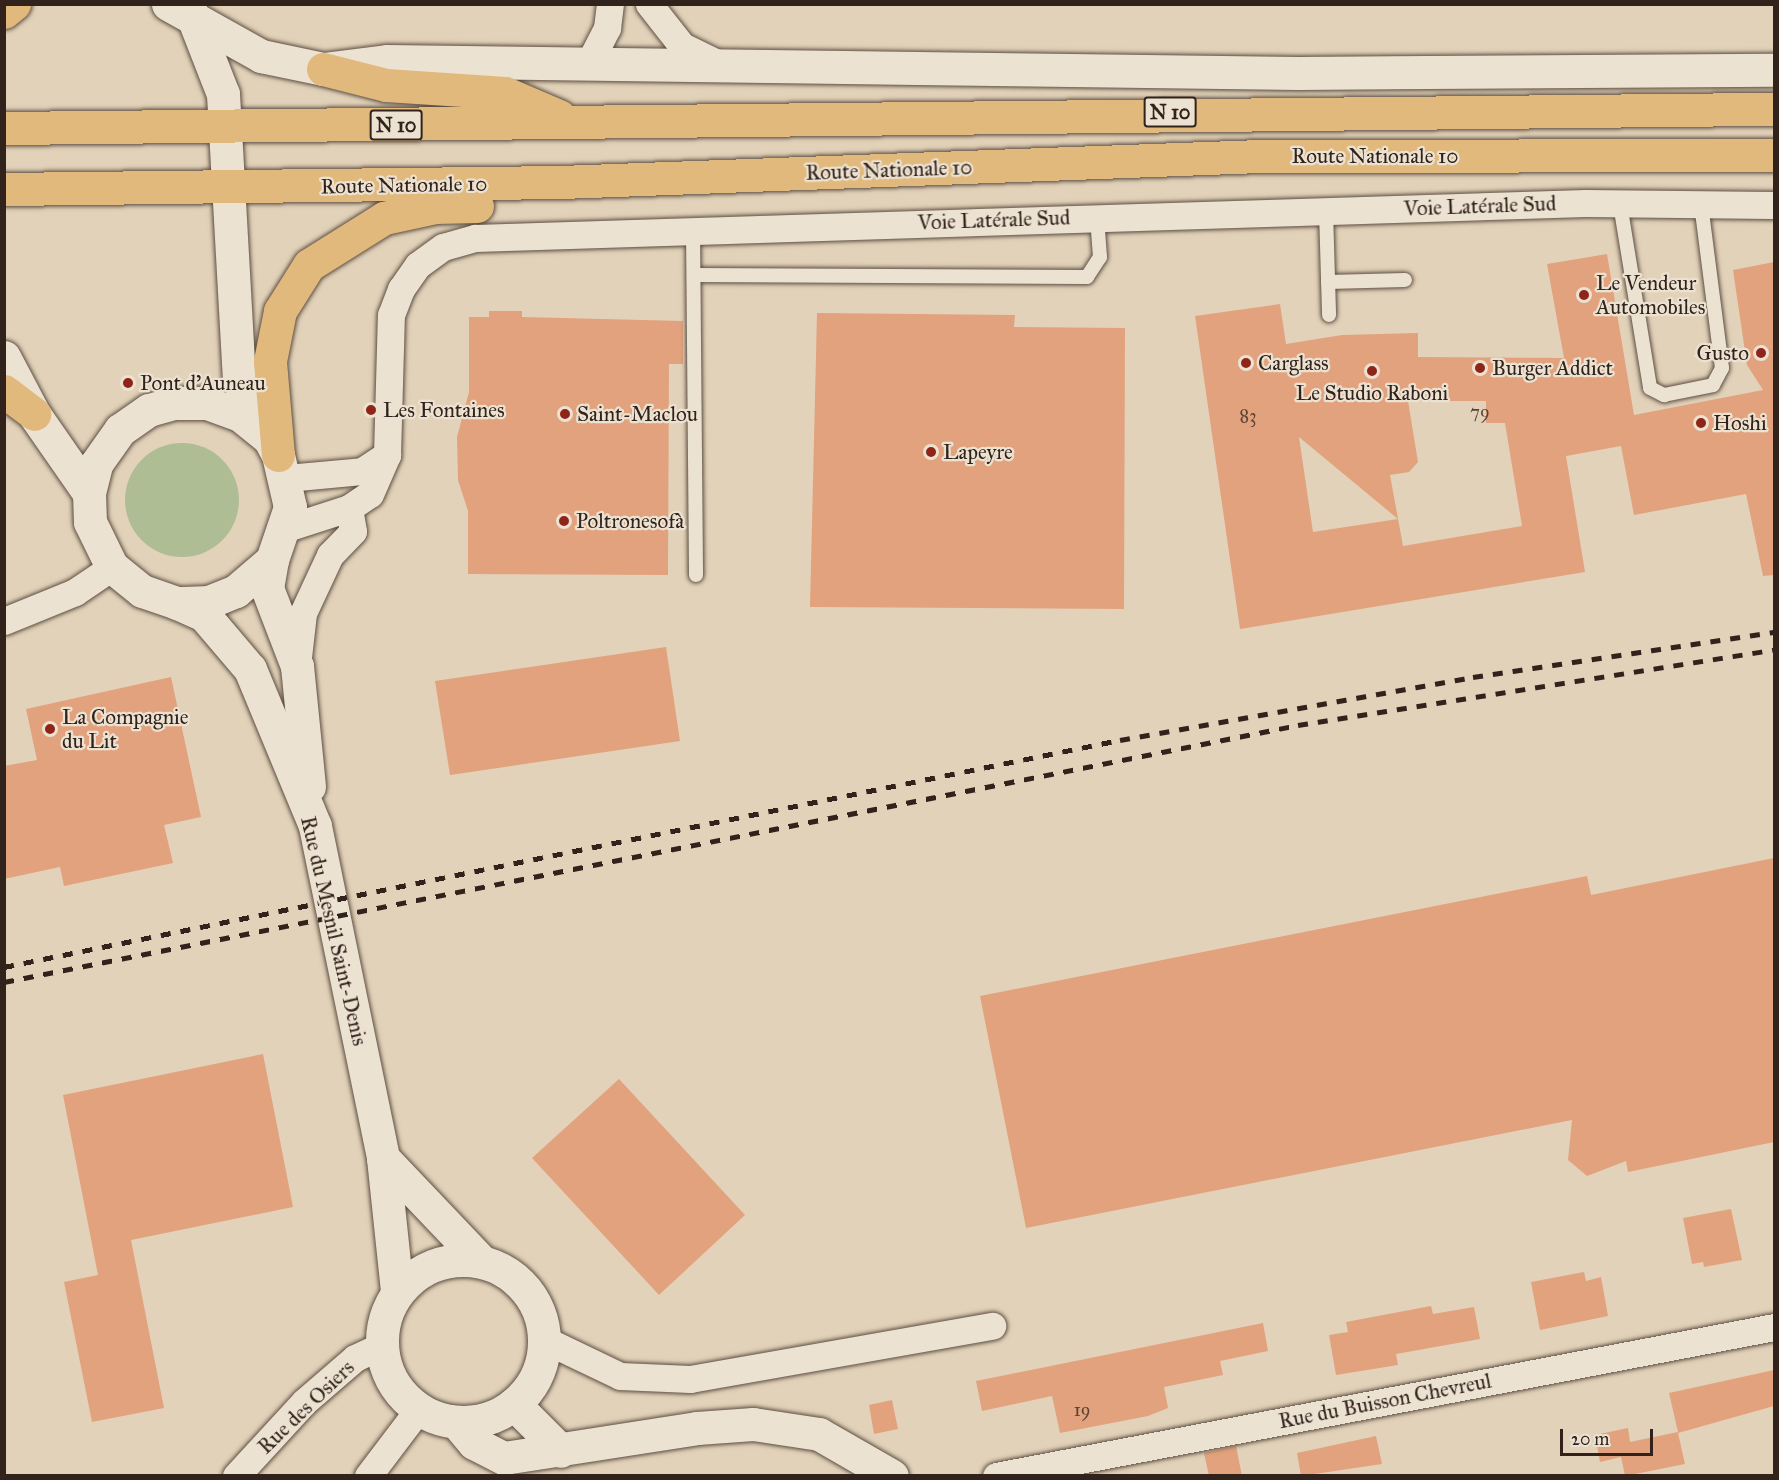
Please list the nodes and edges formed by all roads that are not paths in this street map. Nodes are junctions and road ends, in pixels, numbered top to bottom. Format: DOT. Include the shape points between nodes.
graph roads {
  1 [pos="15,4"];
  2 [pos="610,4"];
  3 [pos="649,4"];
  4 [pos="184,10"];
  5 [pos="4,12"];
  6 [pos="4,22"];
  7 [pos="588,65"];
  8 [pos="720,65"];
  9 [pos="322,69"];
  10 [pos="1774,70"];
  11 [pos="1774,109"];
  12 [pos="566,120"];
  13 [pos="225,127"];
  14 [pos="4,128"];
  15 [pos="1774,156"];
  16 [pos="561,182"];
  17 [pos="228,187"];
  18 [pos="4,189"];
  19 [pos="1620,204"];
  20 [pos="1701,204"];
  21 [pos="1774,205"];
  22 [pos="1326,211"];
  23 [pos="1097,217"];
  24 [pos="693,228"];
  25 [pos="694,275"];
  26 [pos="1405,280"];
  27 [pos="1328,282"];
  28 [pos="1329,315"];
  29 [pos="4,357"];
  30 [pos="4,391"];
  31 [pos="34,414"];
  32 [pos="387,455"];
  33 [pos="277,457"];
  34 [pos="89,493"];
  35 [pos="349,508"];
  36 [pos="287,528"];
  37 [pos="272,560"];
  38 [pos="112,567"];
  39 [pos="696,575"];
  40 [pos="177,603"];
  41 [pos="4,621"];
  42 [pos="297,666"];
  43 [pos="315,826"];
  44 [pos="383,1158"];
  45 [pos="482,1261"];
  46 [pos="397,1292"];
  47 [pos="992,1326"];
  48 [pos="1774,1327"];
  49 [pos="545,1340"];
  50 [pos="381,1346"];
  51 [pos="514,1404"];
  52 [pos="418,1410"];
  53 [pos="457,1423"];
  54 [pos="561,1452"];
  55 [pos="236,1476"];
  56 [pos="368,1476"];
  57 [pos="892,1476"];
  58 [pos="996,1476"];
  1 -- 5 [label="main road"];
  1 -- 6 [label="street"];
  2 -- 7 [label="street" via="607,28"];
  3 -- 8 [label="street" via="682,46"];
  4 -- 9 [label="street" via="276,62"];
  4 -- 13 [label="street" via="223,94"];
  7 -- 8 [label="street"];
  7 -- 9 [label="street" via="387,62"];
  8 -- 10 [label="street" via="1298,73"];
  9 -- 12 [label="main road" via="386,85 505,93"];
  11 -- 12 [label="main road, N 10"];
  12 -- 13 [label="main road, N 10"];
  13 -- 14 [label="main road, N 10"];
  13 -- 17 [label="street"];
  15 -- 16 [label="main road, Route Nationale 10 / N 10" via="1259,156"];
  16 -- 17 [label="main road, Route Nationale 10 / N 10"];
  16 -- 33 [label="main road" via="514,206 435,207 384,219 309,266 279,311 270,361"];
  17 -- 18 [label="main road, Route Nationale 10 / N 10"];
  17 -- 33 [label="street" via="239,382"];
  19 -- 20 [label="street, Voie Latérale Sud"];
  19 -- 20 [label="lane" via="1650,388 1664,395 1713,385 1722,368"];
  19 -- 22 [label="street, Voie Latérale Sud"];
  20 -- 21 [label="street, Voie Latérale Sud"];
  22 -- 23 [label="street, Voie Latérale Sud"];
  22 -- 27 [label="lane"];
  23 -- 24 [label="street, Voie Latérale Sud"];
  23 -- 25 [label="lane" via="1100,257 1087,276"];
  24 -- 25 [label="lane"];
  24 -- 32 [label="street, Voie Latérale Sud" via="475,238 443,247 418,265 391,315"];
  25 -- 39 [label="lane"];
  26 -- 27 [label="lane"];
  27 -- 28 [label="lane"];
  29 -- 31 [label="street"];
  30 -- 31 [label="main road"];
  31 -- 34 [label="street"];
  32 -- 33 [label="street" via="362,471"];
  32 -- 35 [label="street, Voie Latérale Sud" via="370,494"];
  33 -- 34 [label="street" via="240,415 207,402 149,410 120,430 96,464"];
  33 -- 36 [label="street"];
  34 -- 38 [label="street" via="90,522"];
  35 -- 36 [label="street, Voie Latérale Sud"];
  35 -- 42 [label="street" via="353,531 330,555 303,613"];
  36 -- 37 [label="street"];
  37 -- 40 [label="street" via="236,591 209,602"];
  37 -- 42 [label="street" via="267,588"];
  38 -- 40 [label="street" via="142,591"];
  38 -- 41 [label="street" via="75,592"];
  40 -- 43 [label="street, Rue du Mesnil Saint-Denis" via="204,615 250,669"];
  42 -- 43 [label="street"];
  43 -- 44 [label="street, Rue du Mesnil Saint-Denis"];
  44 -- 45 [label="street"];
  44 -- 46 [label="street, Rue du Mesnil Saint-Denis"];
  45 -- 46 [label="street" via="435,1264"];
  45 -- 49 [label="street" via="519,1281 533,1299"];
  46 -- 50 [label="street" via="384,1317"];
  47 -- 49 [label="street" via="690,1379 620,1376"];
  48 -- 58 [label="street, Rue du Buisson Chevreul"];
  49 -- 51 [label="street" via="541,1364"];
  50 -- 52 [label="street" via="399,1392"];
  50 -- 55 [label="street, Rue des Osiers" via="355,1358 313,1395"];
  51 -- 53 [label="street" via="497,1415"];
  51 -- 54 [label="street"];
  52 -- 53 [label="street"];
  52 -- 56 [label="street"];
  53 -- 54 [label="street" via="474,1443 504,1458"];
  54 -- 57 [label="street" via="697,1428 753,1424 819,1434"];
}
